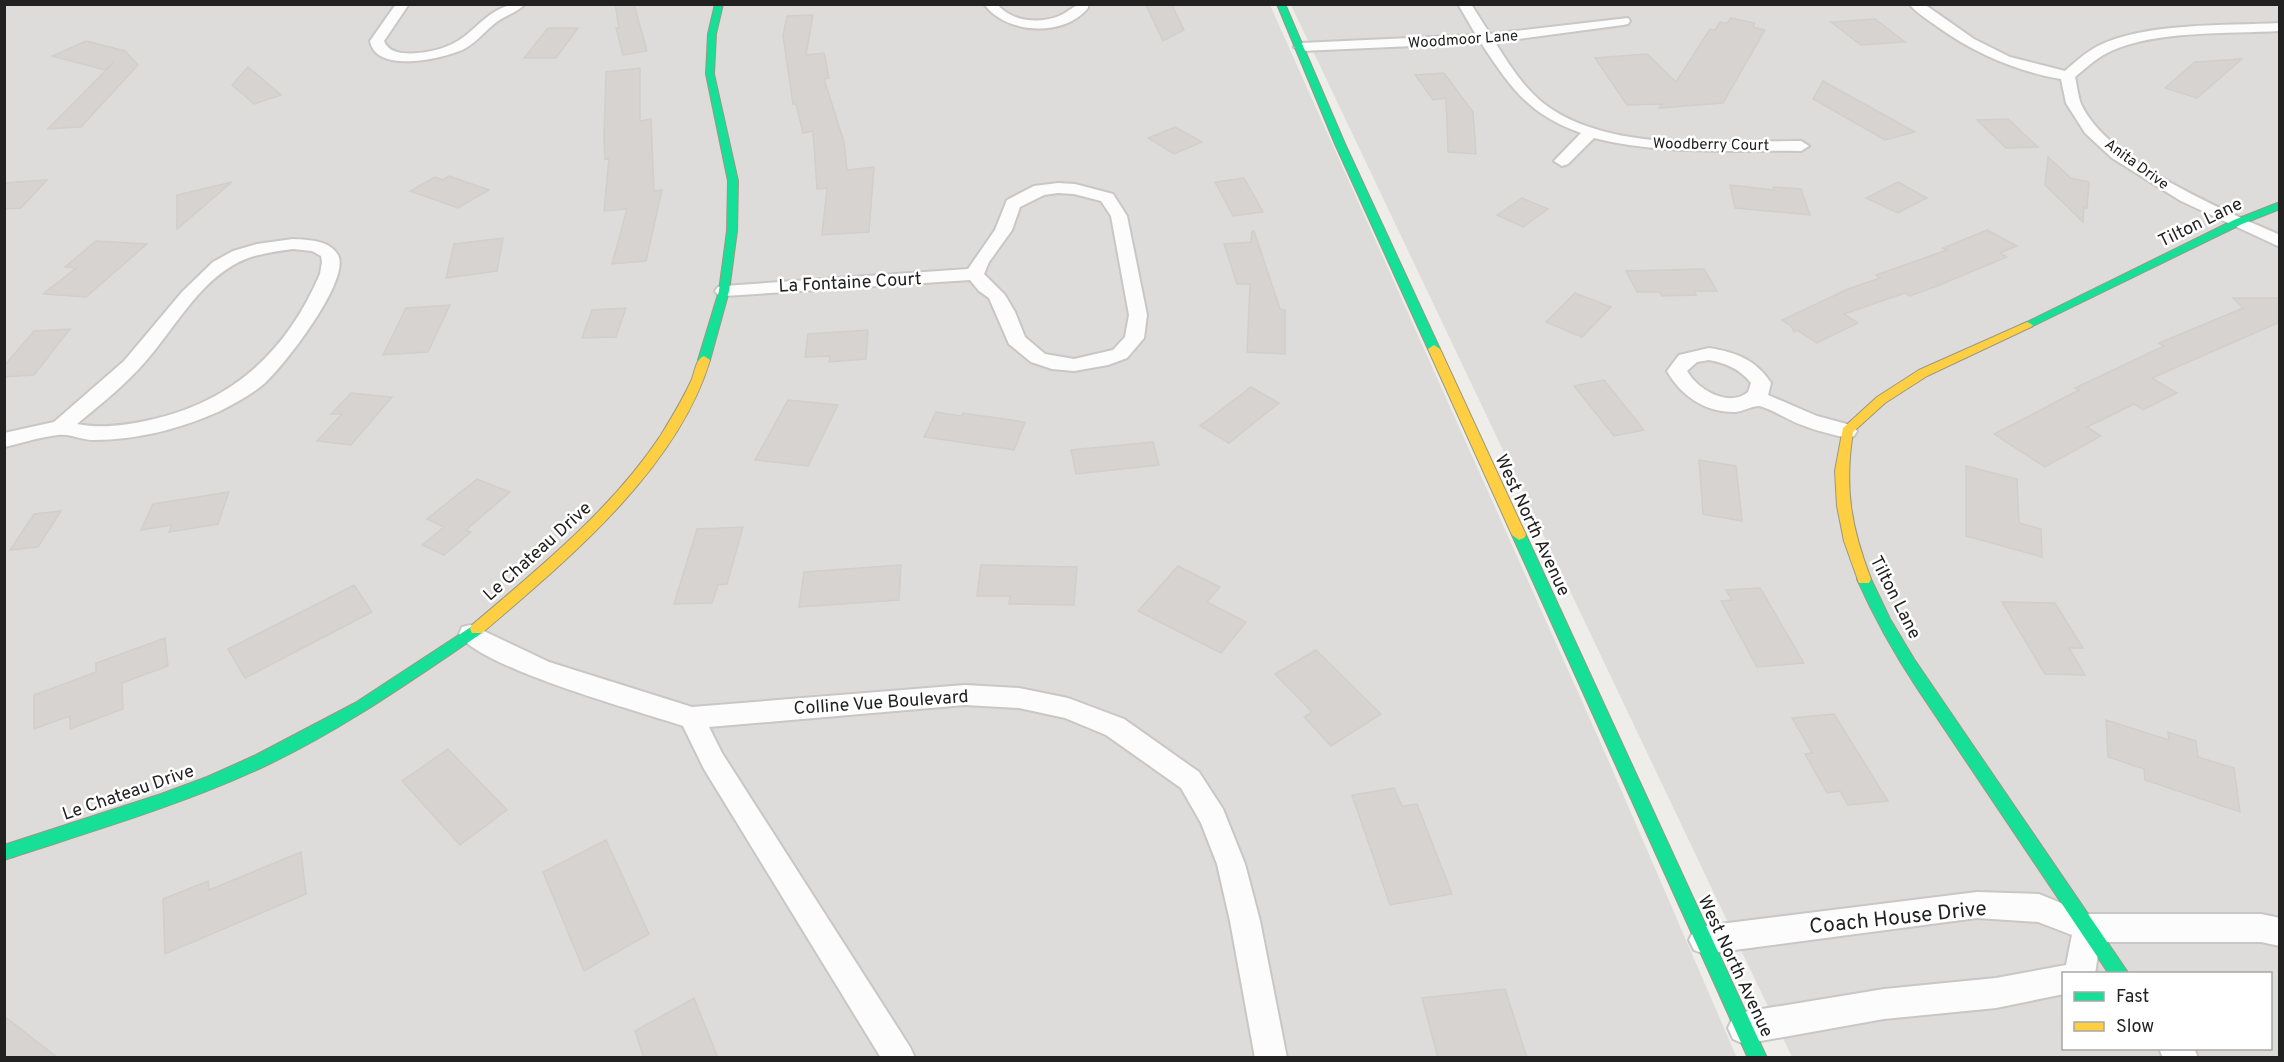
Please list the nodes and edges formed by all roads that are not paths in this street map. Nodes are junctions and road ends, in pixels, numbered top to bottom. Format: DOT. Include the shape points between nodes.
graph roads {
  1 [pos="403,4"];
  2 [pos="519,4"];
  3 [pos="719,4"];
  4 [pos="990,4"];
  5 [pos="1081,4"];
  6 [pos="1281,4"];
  7 [pos="1464,4"];
  8 [pos="1916,4"];
  9 [pos="1623,21"];
  10 [pos="2280,27"];
  11 [pos="1487,39"];
  12 [pos="1301,47"];
  13 [pos="2068,76"];
  14 [pos="1591,132"];
  15 [pos="1801,146"];
  16 [pos="1562,161"];
  17 [pos="2280,205"];
  18 [pos="2238,222"];
  19 [pos="2280,242"];
  20 [pos="975,274"];
  21 [pos="724,291"];
  22 [pos="1756,398"];
  23 [pos="61,427"];
  24 [pos="1847,431"];
  25 [pos="4,440"];
  26 [pos="471,634"];
  27 [pos="692,718"];
  28 [pos="4,853"];
  29 [pos="2088,928"];
  30 [pos="2280,932"];
  31 [pos="1704,940"];
  32 [pos="2080,972"];
  33 [pos="2119,972"];
  34 [pos="2062,979"];
  35 [pos="1744,1028"];
  36 [pos="899,1058"];
  37 [pos="1271,1058"];
  38 [pos="1758,1058"];
  1 -- 2 [label="street" via="377,41 382,52 400,57 453,49"];
  3 -- 21 [label="street, Le Chateau Drive" via="712,34 710,74 733,181 732,231"];
  4 -- 5 [label="street" via="1004,19 1038,24 1062,20 1081,8"];
  6 -- 12 [label="street, West North Avenue"];
  7 -- 11 [label="street, Woodberry Court"];
  8 -- 13 [label="street" via="1953,34 1990,54"];
  9 -- 11 [label="street, Woodmoor Lane"];
  10 -- 13 [label="street" via="2130,40 2107,47"];
  11 -- 12 [label="street, Woodmoor Lane"];
  11 -- 14 [label="street, Woodberry Court" via="1538,106"];
  12 -- 31 [label="street, West North Avenue" via="1340,144"];
  13 -- 18 [label="street, Anita Drive" via="2077,111 2119,155 2181,195"];
  14 -- 15 [label="street, Woodberry Court" via="1651,144"];
  14 -- 16 [label="street"];
  17 -- 18 [label="street, Tilton Lane"];
  18 -- 19 [label="street, Anita Drive"];
  18 -- 24 [label="street, Tilton Lane" via="1923,373 1881,400"];
  20 -- 20 [label="street" via="1001,303 1016,340 1038,358 1074,365 1108,359 1120,354 1134,338 1138,315 1119,216 1107,198 1058,188 1040,190 1013,204 1003,230"];
  20 -- 21 [label="street, La Fontaine Court"];
  21 -- 26 [label="street, Le Chateau Drive" via="690,396 635,481 566,552"];
  22 -- 24 [label="street"];
  23 -- 23 [label="street" via="91,433 128,431 193,414 242,390 274,363 304,319 331,270 332,259 326,250 303,244 274,245 229,258 192,289 139,357"];
  23 -- 25 [label="street"];
  24 -- 29 [label="street, Tilton Lane" via="1840,494 1856,560 1871,597"];
  26 -- 27 [label="street, Colline Vue Boulevard" via="540,670"];
  26 -- 28 [label="street, Le Chateau Drive" via="360,707 262,760 161,801"];
  27 -- 36 [label="street" via="713,761"];
  27 -- 37 [label="street, Colline Vue Boulevard" via="966,695 1019,698 1068,708 1115,727 1190,780 1213,818 1231,864 1245,921"];
  29 -- 30 [label="street, Coach House Drive" via="2261,928"];
  29 -- 31 [label="street, Coach House Drive" via="2039,908 1977,905"];
  29 -- 32 [label="street"];
  29 -- 33 [label="street, Tilton Lane"];
  31 -- 35 [label="street, West North Avenue"];
  34 -- 35 [label="street" via="1996,993 1884,1004"];
  35 -- 38 [label="street, West North Avenue"];
}
